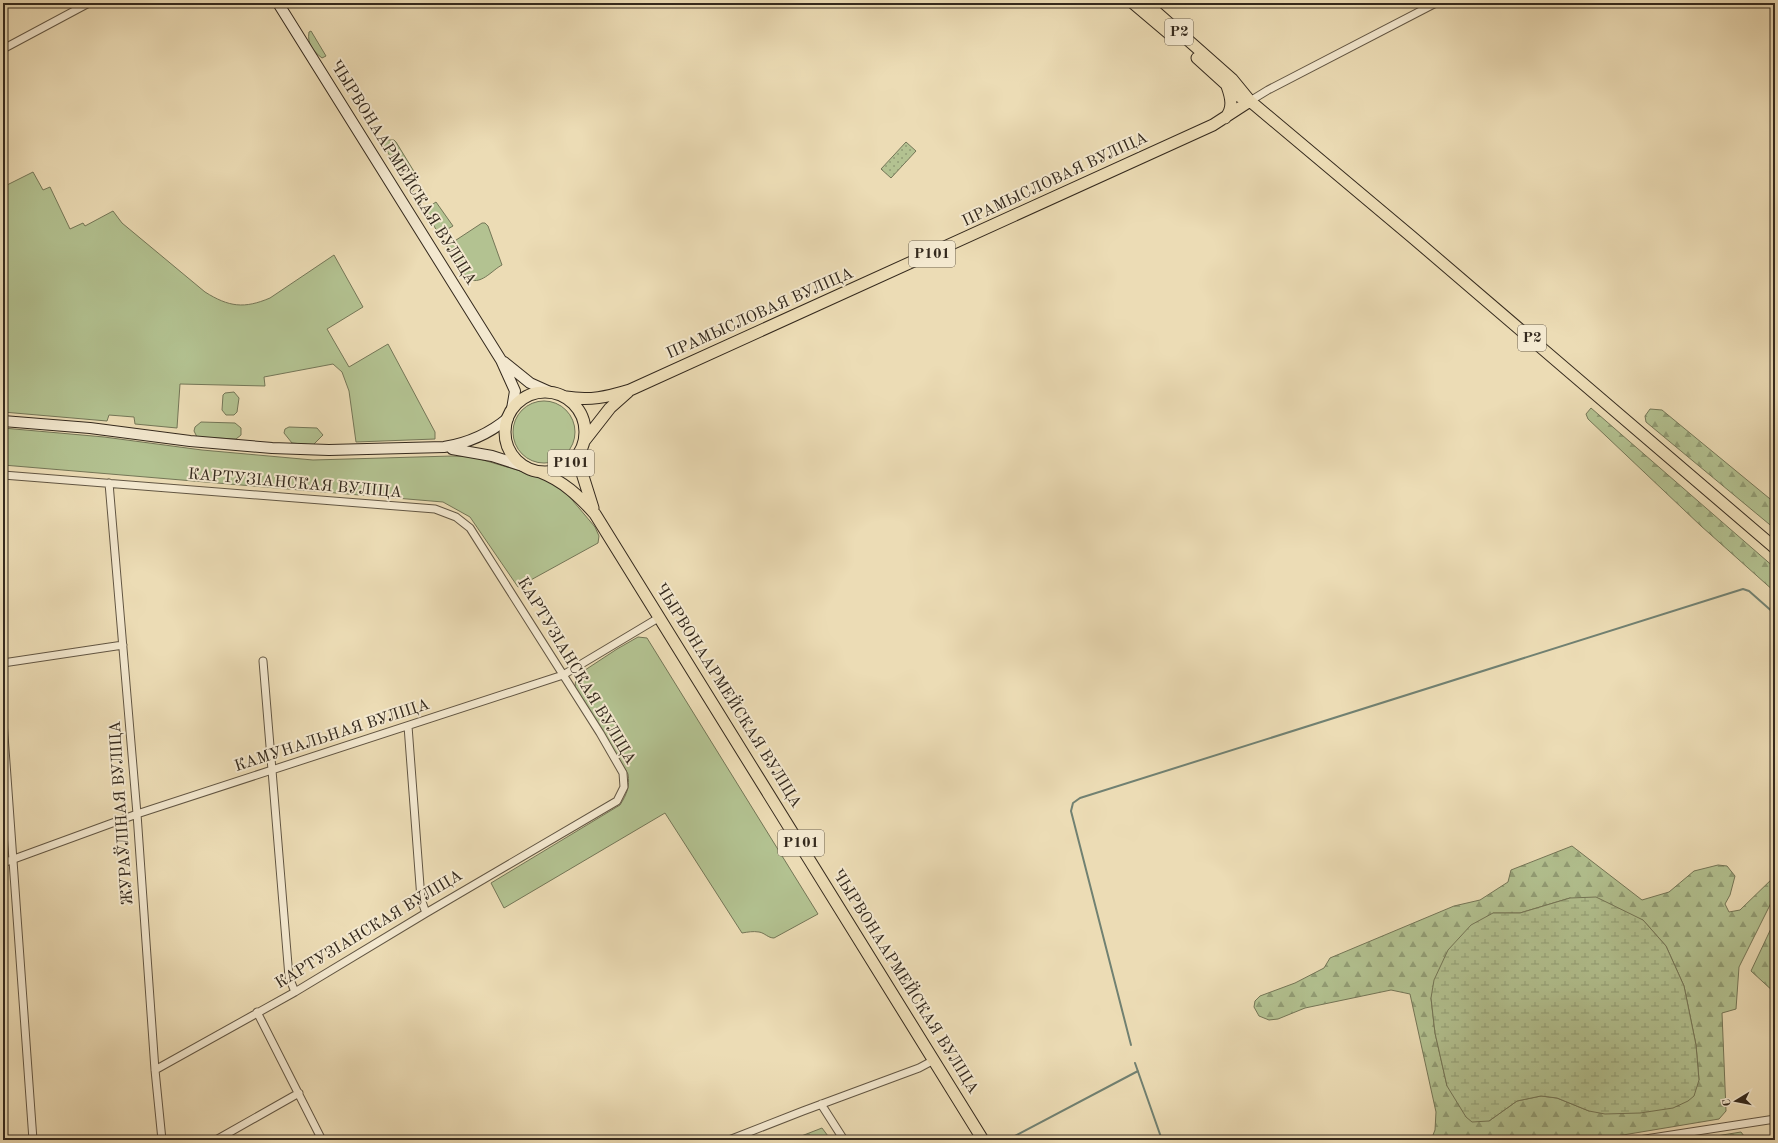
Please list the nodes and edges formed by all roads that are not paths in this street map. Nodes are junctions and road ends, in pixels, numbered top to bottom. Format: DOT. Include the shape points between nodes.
graph roads {
  1 [pos="89,3"];
  2 [pos="278,3"];
  3 [pos="1133,3"];
  4 [pos="1146,3"];
  5 [pos="1436,3"];
  6 [pos="3,49"];
  7 [pos="1227,85"];
  8 [pos="1250,101"];
  9 [pos="1224,119"];
  10 [pos="501,360"];
  11 [pos="630,390"];
  12 [pos="550,392"];
  13 [pos="566,398"];
  14 [pos="510,414"];
  15 [pos="3,421"];
  16 [pos="584,440"];
  17 [pos="444,447"];
  18 [pos="579,453"];
  19 [pos="526,467"];
  20 [pos="540,472"];
  21 [pos="3,475"];
  22 [pos="109,483"];
  23 [pos="595,514"];
  24 [pos="1775,548"];
  25 [pos="660,617"];
  26 [pos="123,645"];
  27 [pos="263,661"];
  28 [pos="3,663"];
  29 [pos="563,675"];
  30 [pos="3,720"];
  31 [pos="408,726"];
  32 [pos="273,770"];
  33 [pos="137,814"];
  34 [pos="14,859"];
  35 [pos="3,863"];
  36 [pos="426,913"];
  37 [pos="295,992"];
  38 [pos="257,1012"];
  39 [pos="934,1060"];
  40 [pos="155,1070"];
  41 [pos="299,1093"];
  42 [pos="821,1104"];
  43 [pos="1775,1120"];
  44 [pos="33,1140"];
  45 [pos="162,1140"];
  46 [pos="216,1140"];
  47 [pos="322,1140"];
  48 [pos="729,1140"];
  49 [pos="844,1140"];
  50 [pos="983,1140"];
  51 [pos="1643,1140"];
  1 -- 6 [label="street"];
  2 -- 10 [label="street, ЧЫРВОНААРМЕЙСКАЯ ВУЛІЦА"];
  3 -- 7 [label="main road, Р2"];
  4 -- 8 [label="main road, Р2" via="1232,79"];
  5 -- 8 [label="street"];
  7 -- 8 [label="main road, Р2" via="1240,97"];
  7 -- 9 [label="main road" via="1231,100 1230,110"];
  8 -- 9 [label="main road, ПРАМЫСЛОВАЯ ВУЛІЦА / Р101"];
  8 -- 24 [label="main road, Р2" via="1412,236"];
  9 -- 11 [label="main road, ПРАМЫСЛОВАЯ ВУЛІЦА / Р101" via="1047,202"];
  10 -- 12 [label="street, ЧЫРВОНААРМЕЙСКАЯ ВУЛІЦА" via="530,383"];
  10 -- 14 [label="street, ЧЫРВОНААРМЕЙСКАЯ ВУЛІЦА" via="515,391"];
  11 -- 13 [label="main road, ПРАМЫСЛОВАЯ ВУЛІЦА / Р101" via="598,399"];
  11 -- 16 [label="main road, ПРАМЫСЛОВАЯ ВУЛІЦА / Р101" via="610,408"];
  12 -- 13 [label="main road, Р101"];
  12 -- 14 [label="main road" via="529,396 520,401"];
  13 -- 16 [label="main road, Р101" via="575,405 582,416"];
  14 -- 17 [label="street" via="499,425 475,439"];
  14 -- 19 [label="main road, Р101" via="505,432 508,446 515,458"];
  15 -- 17 [label="street" via="272,448 329,450"];
  16 -- 18 [label="main road, Р101"];
  17 -- 19 [label="street" via="492,456"];
  18 -- 20 [label="main road, Р101" via="562,468"];
  18 -- 23 [label="main road, ЧЫРВОНААРМЕЙСКАЯ ВУЛІЦА / Р101" via="582,473"];
  19 -- 20 [label="main road, Р101"];
  20 -- 23 [label="main road, ЧЫРВОНААРМЕЙСКАЯ ВУЛІЦА / Р101" via="562,483"];
  21 -- 22 [label="street, КАРТУЗІАНСКАЯ ВУЛІЦА"];
  22 -- 26 [label="street, ЖУРАЎЛІНАЯ ВУЛІЦА"];
  22 -- 29 [label="street, КАРТУЗІАНСКАЯ ВУЛІЦА" via="435,509 456,517 470,528"];
  23 -- 25 [label="main road, ЧЫРВОНААРМЕЙСКАЯ ВУЛІЦА / Р101"];
  25 -- 29 [label="street, КАМУНАЛЬНАЯ ВУЛІЦА"];
  25 -- 39 [label="main road, ЧЫРВОНААРМЕЙСКАЯ ВУЛІЦА / Р101"];
  26 -- 28 [label="street"];
  26 -- 33 [label="street, ЖУРАЎЛІНАЯ ВУЛІЦА"];
  27 -- 32 [label="street"];
  29 -- 31 [label="street, КАМУНАЛЬНАЯ ВУЛІЦА"];
  29 -- 36 [label="street, КАРТУЗІАНСКАЯ ВУЛІЦА" via="623,773 624,787 617,801"];
  30 -- 34 [label="street"];
  31 -- 32 [label="street, КАМУНАЛЬНАЯ ВУЛІЦА"];
  31 -- 36 [label="street" via="421,899"];
  32 -- 33 [label="street, КАМУНАЛЬНАЯ ВУЛІЦА"];
  32 -- 37 [label="street" via="289,976"];
  33 -- 34 [label="street, КАМУНАЛЬНАЯ ВУЛІЦА"];
  33 -- 40 [label="street, ЖУРАЎЛІНАЯ ВУЛІЦА"];
  34 -- 35 [label="street, КАМУНАЛЬНАЯ ВУЛІЦА"];
  34 -- 44 [label="street"];
  36 -- 37 [label="street, КАРТУЗІАНСКАЯ ВУЛІЦА"];
  37 -- 38 [label="street, КАРТУЗІАНСКАЯ ВУЛІЦА"];
  38 -- 40 [label="street, КАРТУЗІАНСКАЯ ВУЛІЦА"];
  38 -- 41 [label="street"];
  39 -- 42 [label="street" via="919,1068"];
  39 -- 50 [label="main road, ЧЫРВОНААРМЕЙСКАЯ ВУЛІЦА / Р101"];
  40 -- 45 [label="street, ЖУРАЎЛІНАЯ ВУЛІЦА"];
  41 -- 46 [label="street"];
  41 -- 47 [label="street"];
  42 -- 48 [label="street"];
  42 -- 49 [label="street"];
  43 -- 51 [label="street"];
}
